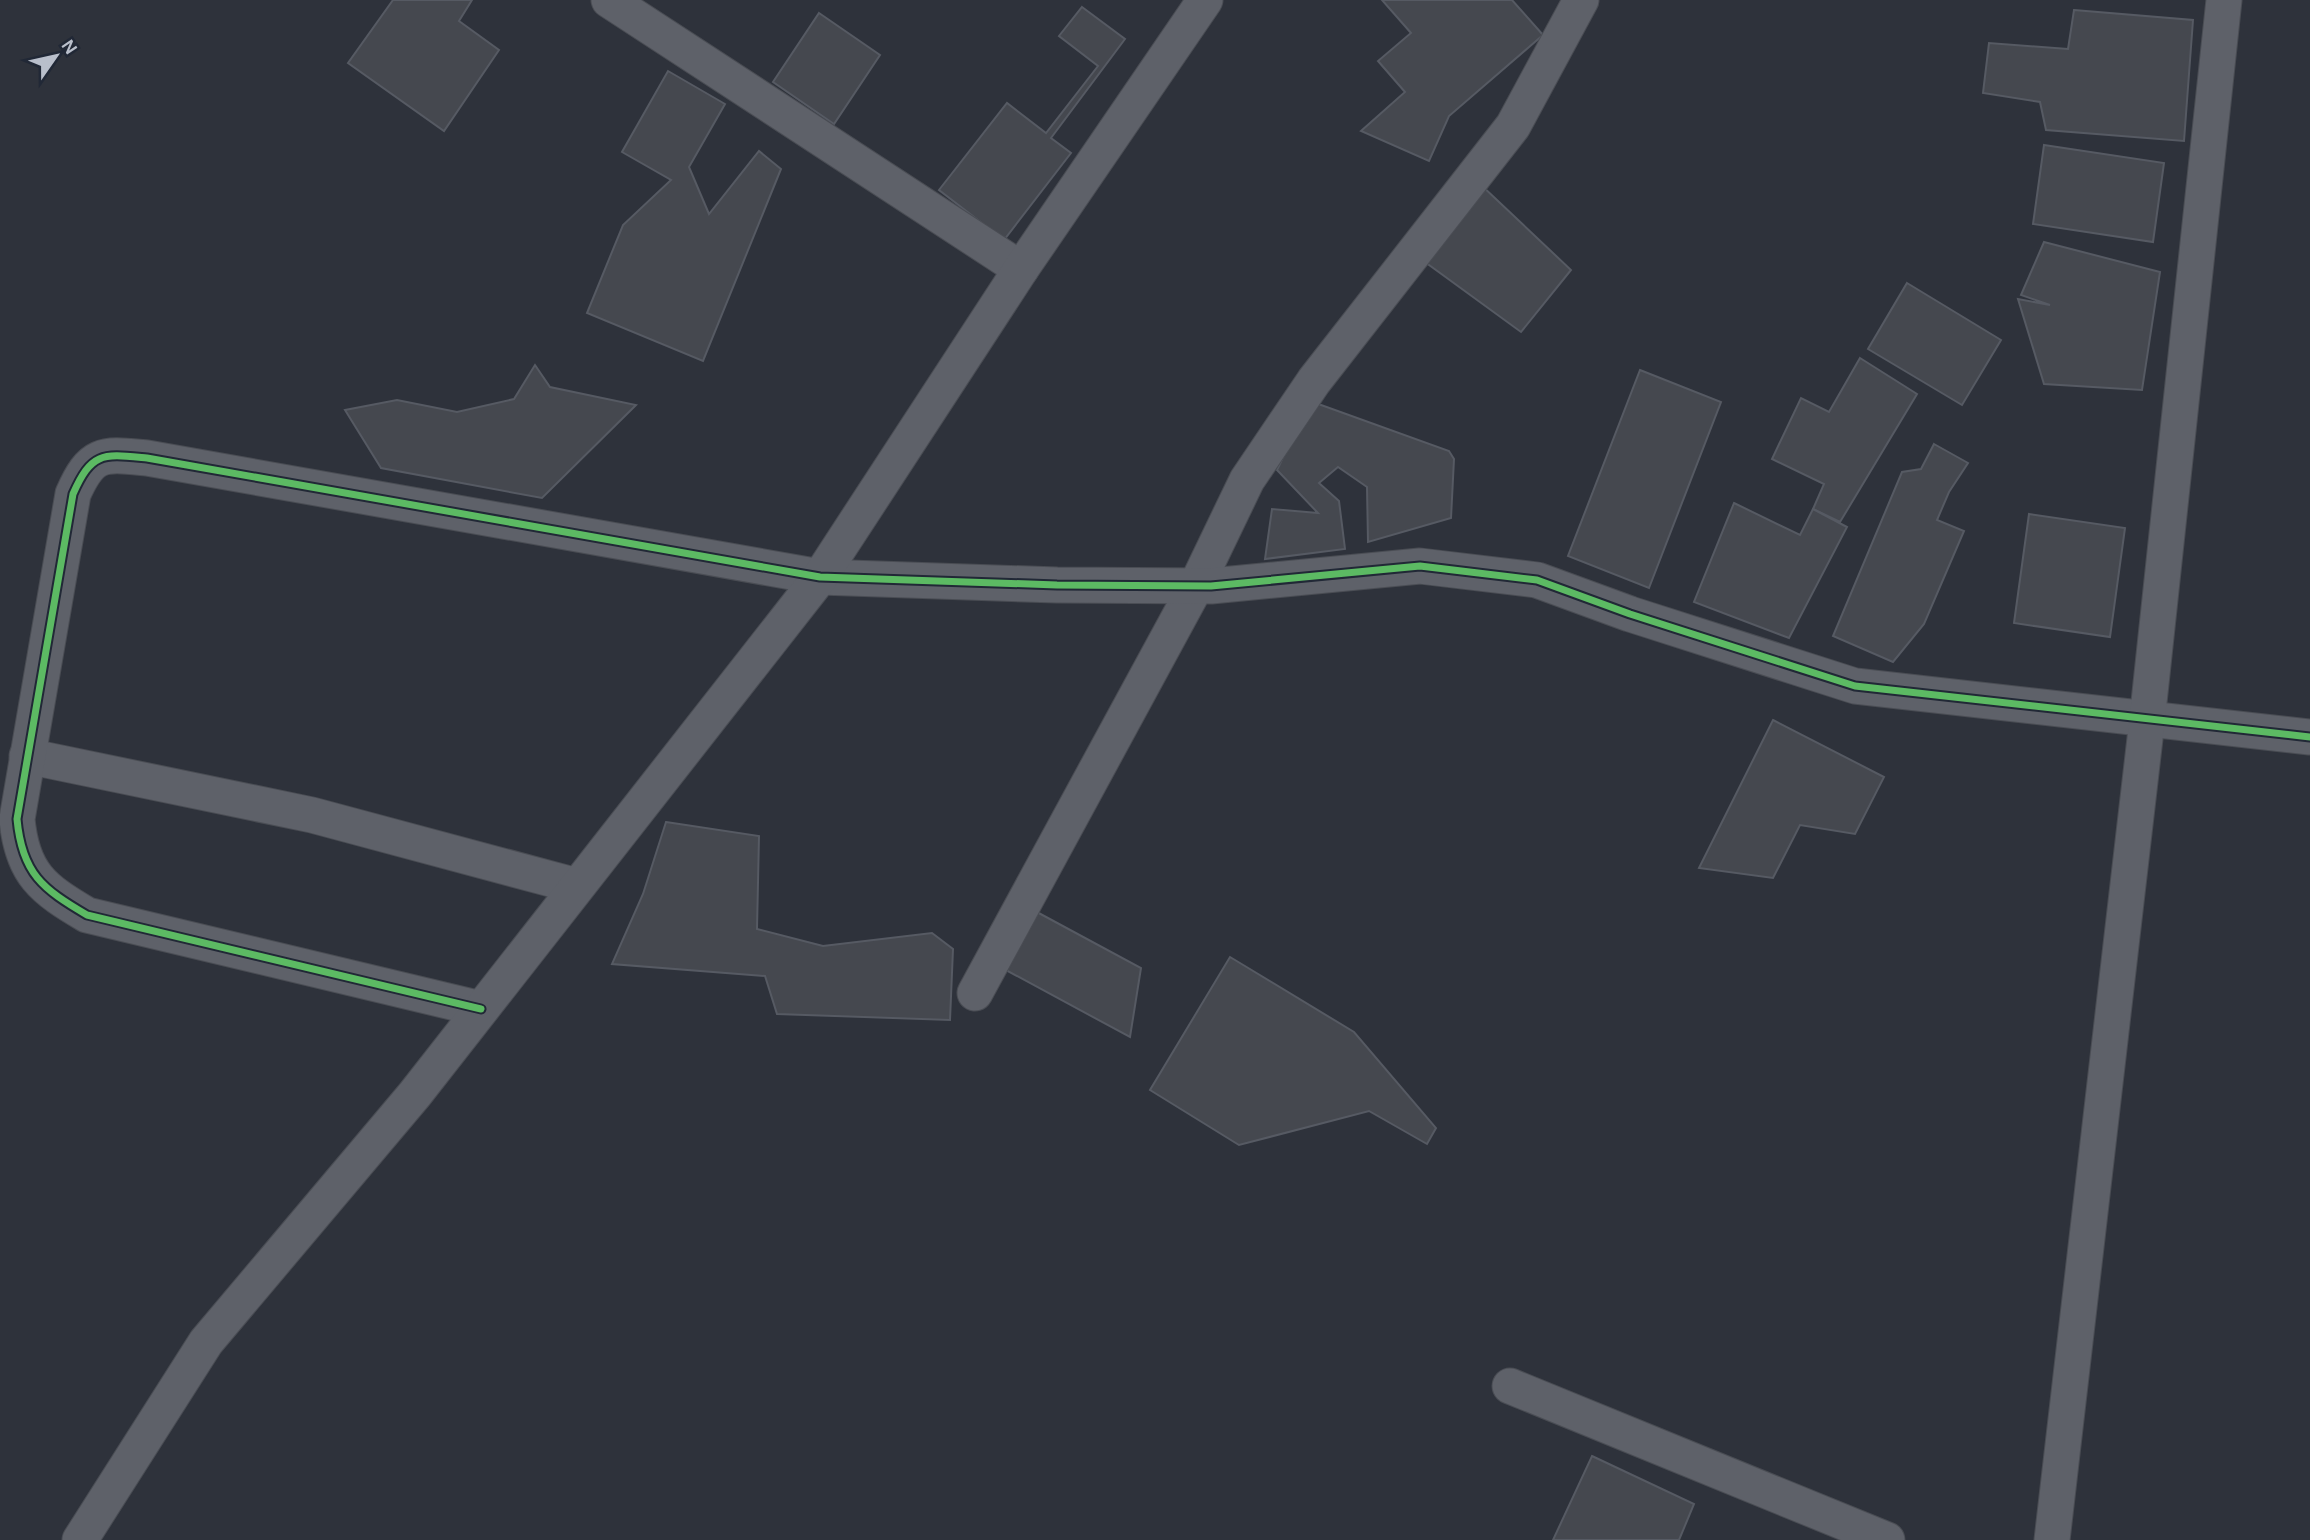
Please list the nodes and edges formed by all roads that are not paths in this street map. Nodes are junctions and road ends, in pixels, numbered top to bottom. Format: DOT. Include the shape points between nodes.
graph roads {
  1 [pos="609,0"];
  2 [pos="1205,0"];
  3 [pos="1581,0"];
  4 [pos="2224,0"];
  5 [pos="1021,270"];
  6 [pos="820,576"];
  7 [pos="1196,586"];
  8 [pos="2147,721"];
  9 [pos="2310,737"];
  10 [pos="27,756"];
  11 [pos="577,886"];
  12 [pos="975,993"];
  13 [pos="481,1009"];
  14 [pos="1510,1386"];
  15 [pos="79,1540"];
  16 [pos="1887,1540"];
  17 [pos="2052,1540"];
  1 -- 5 [label="street"];
  2 -- 5 [label="street"];
  3 -- 7 [label="street" via="1513,126 1314,381 1247,480"];
  4 -- 8 [label="street"];
  5 -- 6 [label="street"];
  6 -- 7 [label="street"];
  6 -- 10 [label="street" via="111,454 95,458 83,470 73,494"];
  6 -- 11 [label="street"];
  7 -- 8 [label="street" via="1420,566 1537,580 1855,686"];
  7 -- 12 [label="street"];
  8 -- 9 [label="street"];
  8 -- 17 [label="street"];
  10 -- 11 [label="street" via="312,815"];
  10 -- 13 [label="street" via="18,837 37,878 49,892 87,915"];
  11 -- 13 [label="street"];
  13 -- 15 [label="street" via="206,1342"];
  14 -- 16 [label="street"];
}
